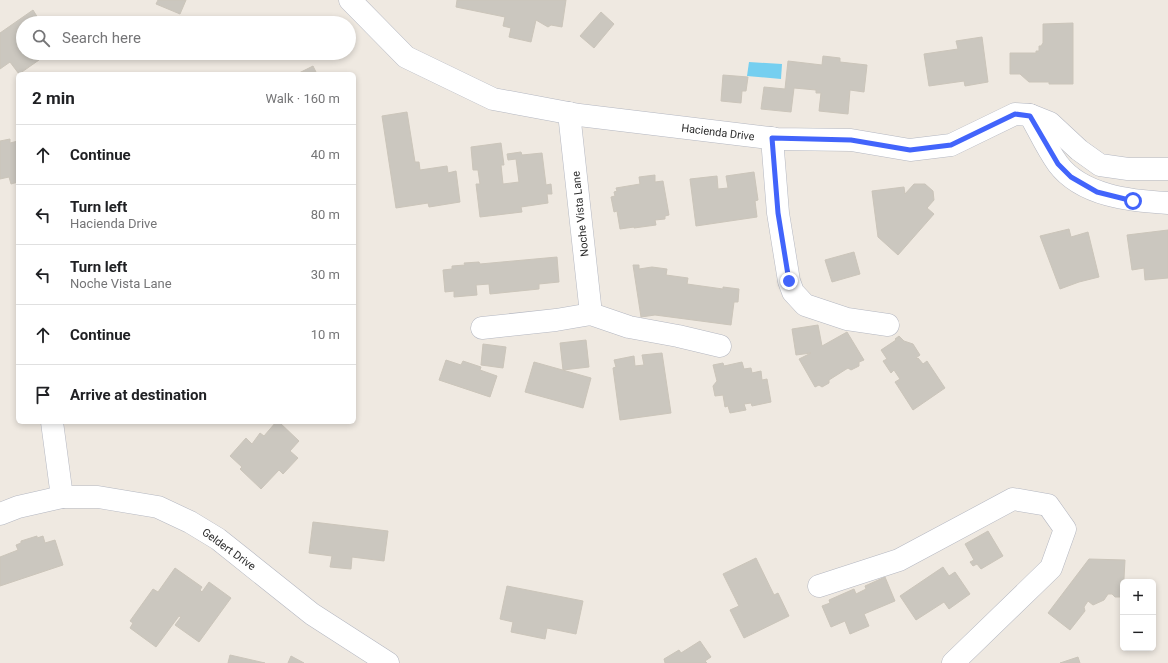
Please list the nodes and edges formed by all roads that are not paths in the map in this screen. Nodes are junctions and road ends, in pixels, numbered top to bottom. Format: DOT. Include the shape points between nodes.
graph roads {
  1 [pos="350,0"];
  2 [pos="569,113"];
  3 [pos="1030,116"];
  4 [pos="772,138"];
  5 [pos="1168,170"];
  6 [pos="1168,203"];
  7 [pos="591,314"];
  8 [pos="888,325"];
  9 [pos="482,328"];
  10 [pos="720,346"];
  11 [pos="52,424"];
  12 [pos="62,497"];
  13 [pos="0,514"];
  14 [pos="818,586"];
  15 [pos="388,663"];
  16 [pos="953,663"];
  1 -- 2 [label="street, Hacienda Drive" via="406,57 493,100"];
  2 -- 4 [label="street, Hacienda Drive"];
  2 -- 7 [label="street, Noche Vista Lane"];
  3 -- 4 [label="street, Hacienda Drive" via="1015,114 951,145 910,150 851,140"];
  3 -- 5 [label="street, Hacienda Drive" via="1050,123 1079,150 1100,165"];
  3 -- 6 [label="street" via="1058,164 1071,177 1097,192 1133,201"];
  4 -- 8 [label="street" via="778,213 793,292 805,305 847,319"];
  7 -- 9 [label="street"];
  7 -- 10 [label="street" via="629,327"];
  11 -- 12 [label="street"];
  12 -- 13 [label="street, Geldert Drive"];
  12 -- 15 [label="street, Geldert Drive" via="98,497 158,507 190,522 218,538 312,614"];
  14 -- 16 [label="street" via="899,560 1013,500 1048,505 1065,529 1051,568"];
}
